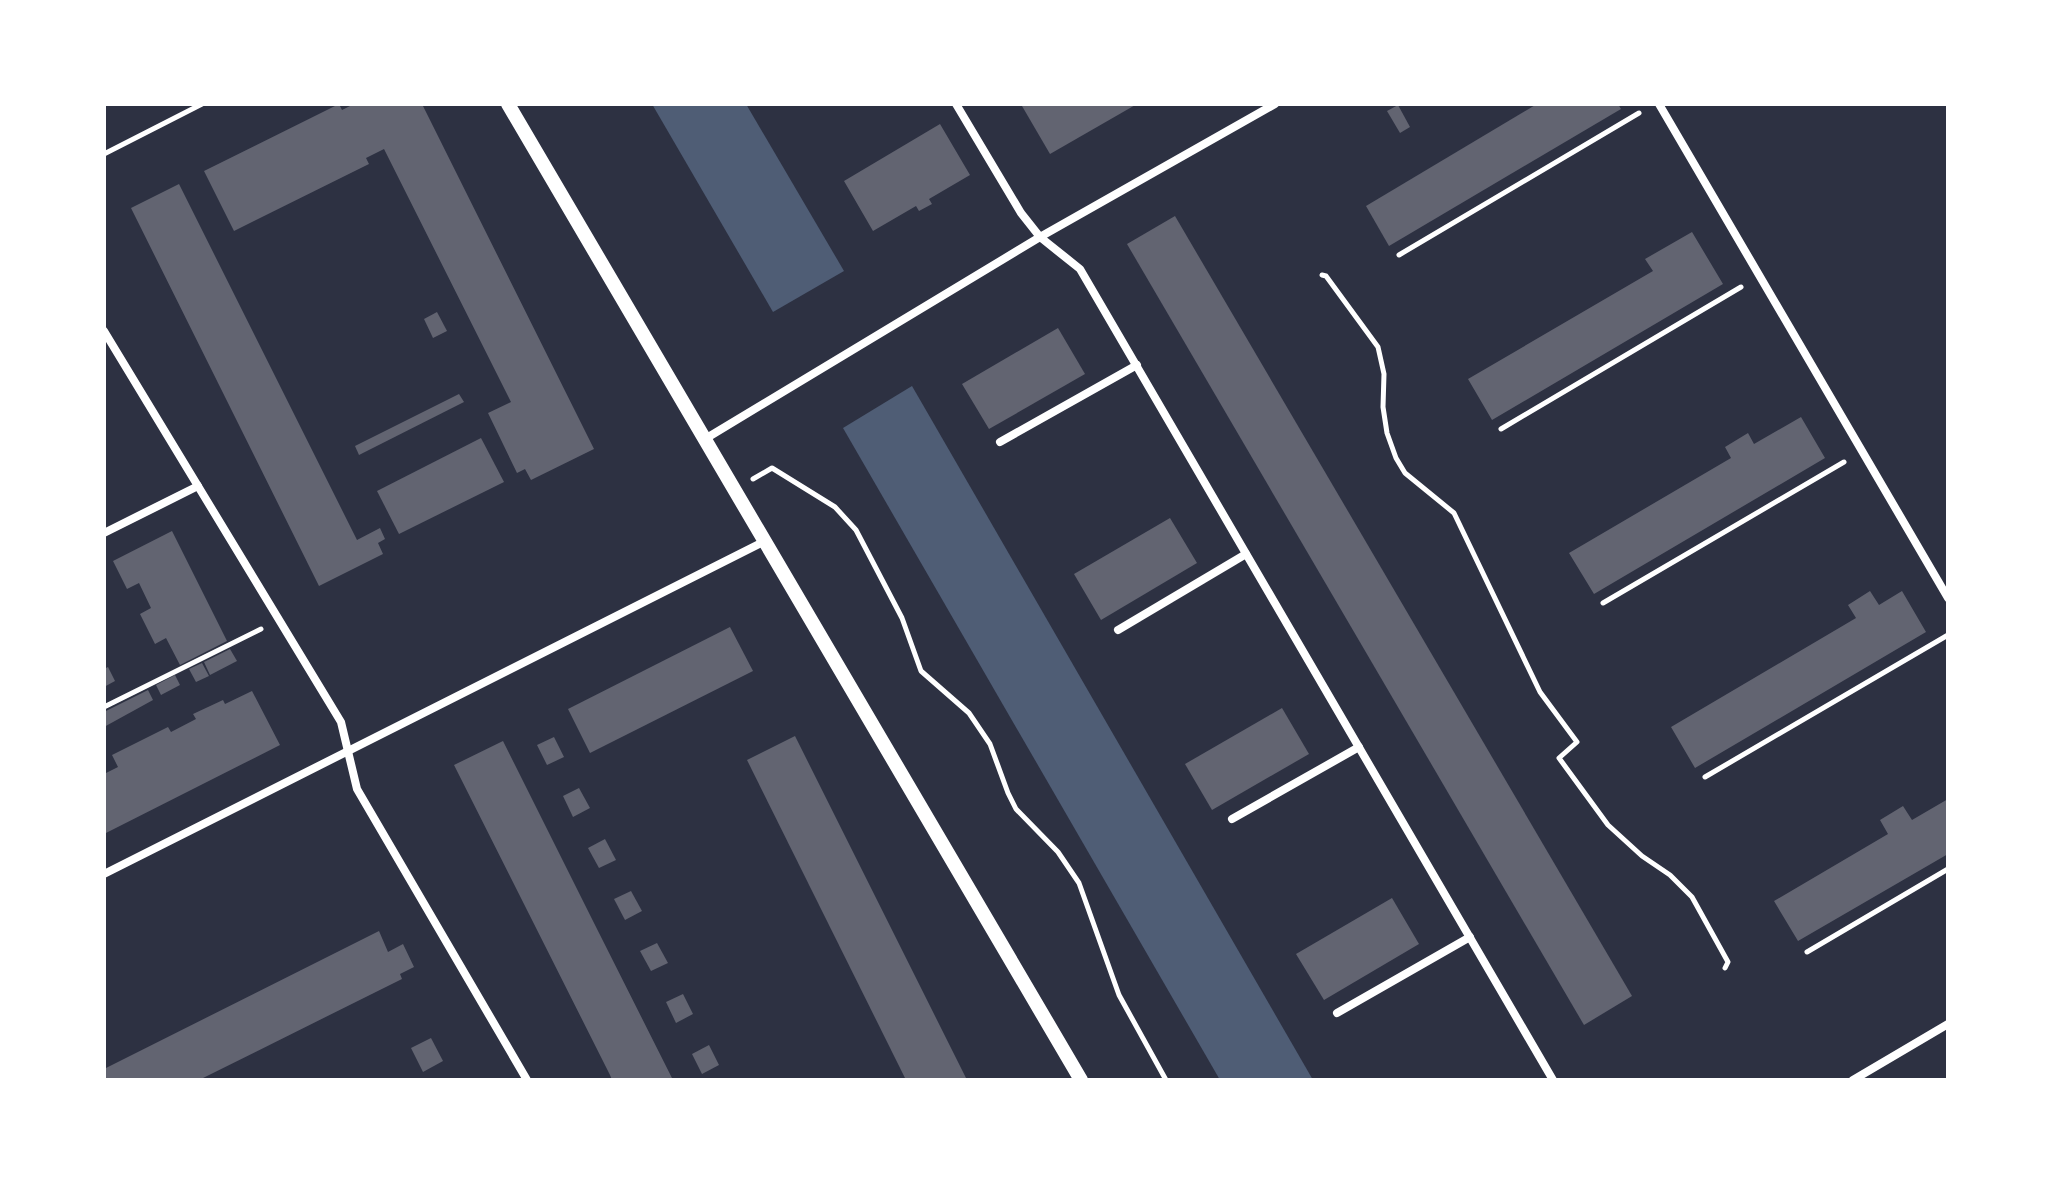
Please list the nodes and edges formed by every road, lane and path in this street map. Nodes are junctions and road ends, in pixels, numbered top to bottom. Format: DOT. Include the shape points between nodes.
graph roads {
  1 [pos="202,104"];
  2 [pos="508,104"];
  3 [pos="956,104"];
  4 [pos="1275,104"];
  5 [pos="1659,104"];
  6 [pos="1641,112"];
  7 [pos="104,154"];
  8 [pos="1040,237"];
  9 [pos="1399,255"];
  10 [pos="1322,275"];
  11 [pos="1760,276"];
  12 [pos="104,331"];
  13 [pos="1137,365"];
  14 [pos="1501,429"];
  15 [pos="705,439"];
  16 [pos="1000,442"];
  17 [pos="1862,451"];
  18 [pos="198,486"];
  19 [pos="735,489"];
  20 [pos="104,533"];
  21 [pos="766,541"];
  22 [pos="1246,554"];
  23 [pos="1948,598"];
  24 [pos="1603,603"];
  25 [pos="280,619"];
  26 [pos="1118,630"];
  27 [pos="1948,635"];
  28 [pos="104,707"];
  29 [pos="1359,747"];
  30 [pos="348,752"];
  31 [pos="1705,777"];
  32 [pos="1232,819"];
  33 [pos="1948,869"];
  34 [pos="104,874"];
  35 [pos="1470,937"];
  36 [pos="1807,952"];
  37 [pos="1725,968"];
  38 [pos="1337,1013"];
  39 [pos="1948,1024"];
  40 [pos="527,1080"];
  41 [pos="1081,1080"];
  42 [pos="1166,1080"];
  43 [pos="1553,1080"];
  44 [pos="1853,1080"];
  1 -- 7 [label="path"];
  2 -- 15 [label="street"];
  3 -- 8 [label="street"];
  4 -- 8 [label="street"];
  5 -- 11 [label="street"];
  6 -- 9 [label="path"];
  8 -- 13 [label="street" via="1080,269"];
  8 -- 15 [label="street"];
  10 -- 37 [label="path" via="1378,347 1387,433 1396,458 1405,473 1454,513 1540,692 1577,742 1559,758 1608,825 1692,897 1728,962"];
  11 -- 14 [label="path"];
  11 -- 17 [label="street"];
  12 -- 18 [label="street"];
  13 -- 16 [label="street"];
  13 -- 22 [label="street"];
  15 -- 19 [label="street"];
  17 -- 23 [label="street"];
  17 -- 24 [label="path"];
  18 -- 20 [label="street"];
  18 -- 25 [label="street"];
  19 -- 21 [label="street"];
  19 -- 42 [label="path" via="772,468 835,507 856,530 902,618 921,671 969,713 990,744 1016,809 1058,852 1079,883 1119,995"];
  21 -- 30 [label="street"];
  21 -- 41 [label="street"];
  22 -- 26 [label="street"];
  22 -- 29 [label="street"];
  25 -- 28 [label="path"];
  25 -- 30 [label="street" via="341,722"];
  27 -- 31 [label="path"];
  29 -- 32 [label="street"];
  29 -- 35 [label="street"];
  30 -- 34 [label="street"];
  30 -- 40 [label="street" via="357,789"];
  33 -- 36 [label="path"];
  35 -- 38 [label="street"];
  35 -- 43 [label="street"];
  39 -- 44 [label="street"];
}
